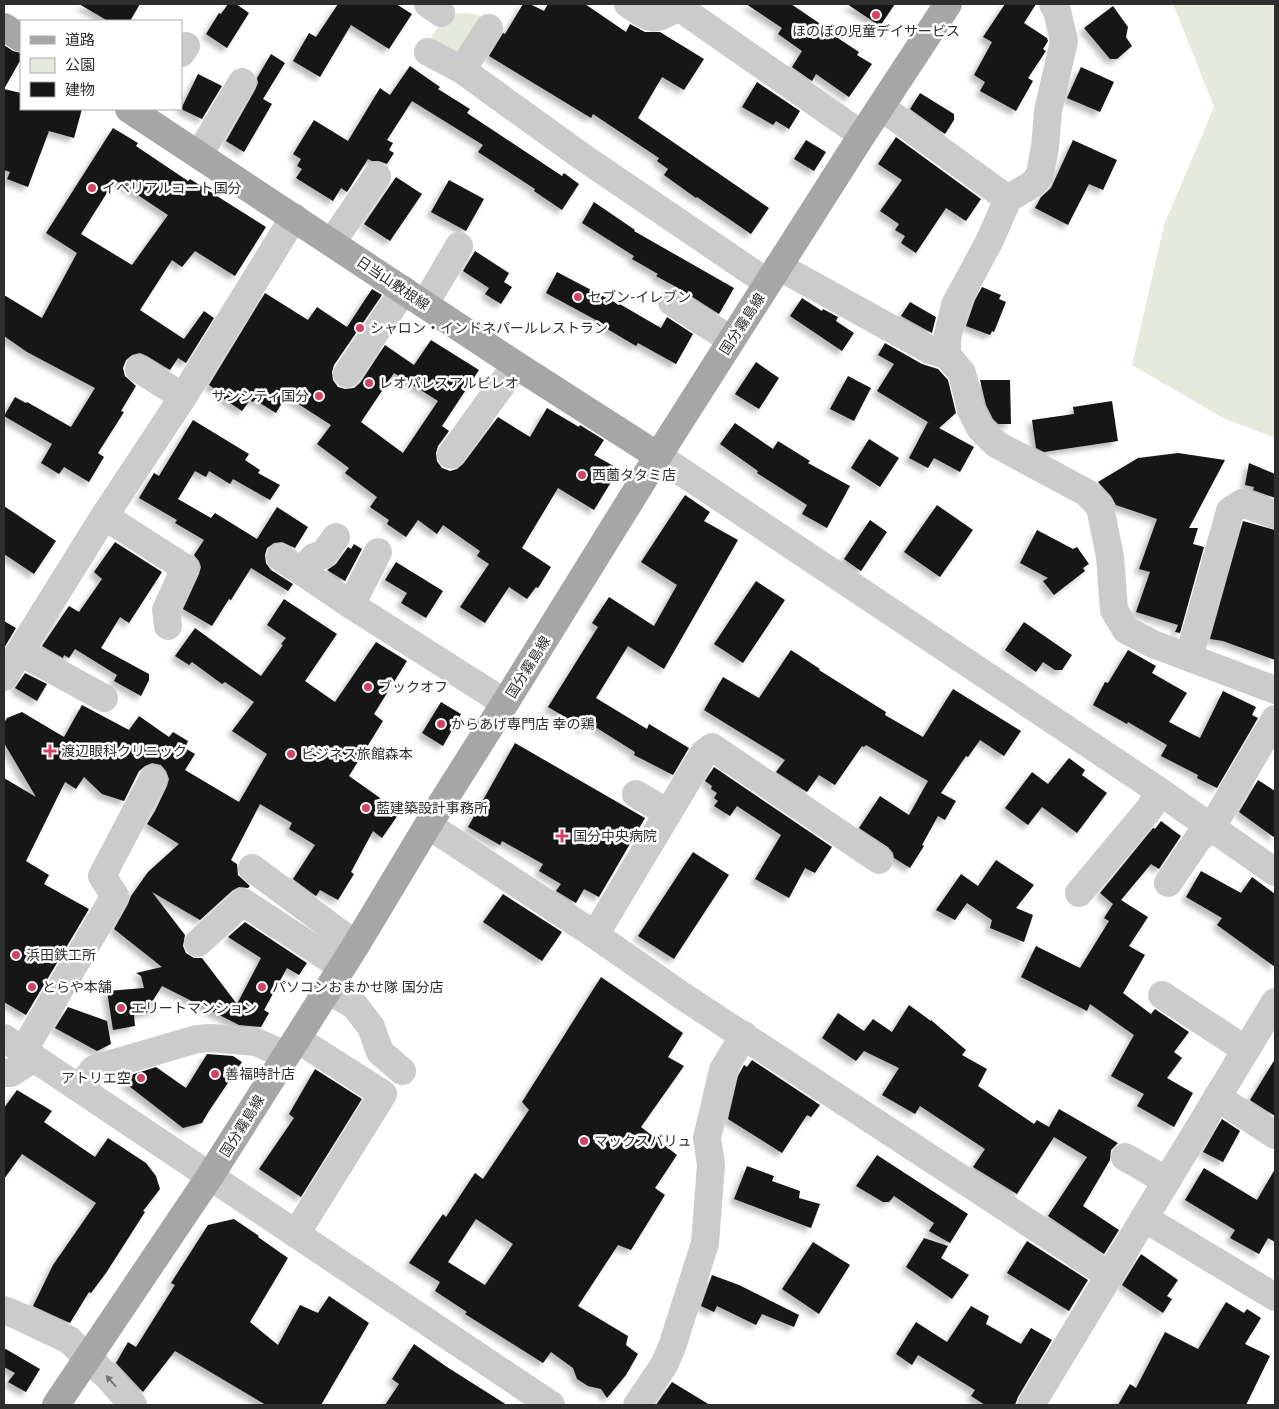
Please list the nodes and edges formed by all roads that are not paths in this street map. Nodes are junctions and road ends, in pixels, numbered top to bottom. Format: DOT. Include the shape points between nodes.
graph roads {
  1 [pos="628,4"];
  2 [pos="948,4"];
  3 [pos="1053,4"];
  4 [pos="4,27"];
  5 [pos="489,28"];
  6 [pos="20,37"];
  7 [pos="428,52"];
  8 [pos="462,70"];
  9 [pos="242,82"];
  10 [pos="881,108"];
  11 [pos="138,111"];
  12 [pos="862,135"];
  13 [pos="199,155"];
  14 [pos="377,176"];
  15 [pos="1009,198"];
  16 [pos="294,217"];
  17 [pos="332,242"];
  18 [pos="459,246"];
  19 [pos="773,275"];
  20 [pos="414,297"];
  21 [pos="672,302"];
  22 [pos="731,340"];
  23 [pos="953,363"];
  24 [pos="516,365"];
  25 [pos="139,368"];
  26 [pos="347,374"];
  27 [pos="183,397"];
  28 [pos="451,455"];
  29 [pos="658,456"];
  30 [pos="1275,515"];
  31 [pos="104,516"];
  32 [pos="336,537"];
  33 [pos="378,552"];
  34 [pos="351,604"];
  35 [pos="168,626"];
  36 [pos="20,652"];
  37 [pos="1189,657"];
  38 [pos="4,677"];
  39 [pos="1275,690"];
  40 [pos="104,698"];
  41 [pos="506,703"];
  42 [pos="1275,719"];
  43 [pos="153,779"];
  44 [pos="1159,791"];
  45 [pos="636,794"];
  46 [pos="668,813"];
  47 [pos="428,825"];
  48 [pos="1212,827"];
  49 [pos="880,860"];
  50 [pos="252,868"];
  51 [pos="1275,872"];
  52 [pos="1168,883"];
  53 [pos="1079,893"];
  54 [pos="595,935"];
  55 [pos="198,943"];
  56 [pos="349,956"];
  57 [pos="328,990"];
  58 [pos="1162,995"];
  59 [pos="1275,1002"];
  60 [pos="744,1035"];
  61 [pos="292,1047"];
  62 [pos="20,1049"];
  63 [pos="1246,1050"];
  64 [pos="402,1071"];
  65 [pos="4,1073"];
  66 [pos="79,1088"];
  67 [pos="1217,1097"];
  68 [pos="1275,1135"];
  69 [pos="1125,1157"];
  70 [pos="210,1176"];
  71 [pos="1167,1181"];
  72 [pos="1144,1218"];
  73 [pos="296,1234"];
  74 [pos="1110,1276"];
  75 [pos="1275,1296"];
  76 [pos="4,1310"];
  77 [pos="88,1358"];
  78 [pos="543,1403"];
  79 [pos="56,1405"];
  80 [pos="132,1405"];
  81 [pos="637,1405"];
  82 [pos="1031,1405"];
  1 -- 12 [label="street" via="650,17 683,10"];
  2 -- 10 [label="main road, 国分霧島線"];
  3 -- 15 [label="street" via="1064,40 1048,111 1040,174 1034,183"];
  4 -- 6 [label="main road"];
  5 -- 8 [label="street"];
  7 -- 8 [label="street"];
  8 -- 19 [label="street" via="584,158"];
  9 -- 13 [label="street"];
  10 -- 12 [label="main road, 国分霧島線"];
  10 -- 15 [label="street"];
  11 -- 13 [label="main road, 日当山敷根線"];
  12 -- 19 [label="main road, 国分霧島線"];
  13 -- 16 [label="main road, 日当山敷根線"];
  14 -- 17 [label="street"];
  15 -- 23 [label="street" via="955,305 947,339"];
  16 -- 17 [label="main road, 日当山敷根線"];
  16 -- 27 [label="street"];
  17 -- 20 [label="main road, 日当山敷根線"];
  18 -- 20 [label="street"];
  19 -- 22 [label="main road, 国分霧島線"];
  19 -- 23 [label="street"];
  20 -- 24 [label="main road, 日当山敷根線"];
  20 -- 26 [label="street"];
  21 -- 22 [label="street"];
  22 -- 29 [label="main road, 国分霧島線"];
  23 -- 37 [label="street" via="980,428 996,444 1087,493 1100,507 1110,556 1114,610 1126,630"];
  24 -- 28 [label="street"];
  24 -- 29 [label="main road, 日当山敷根線"];
  25 -- 27 [label="street"];
  27 -- 31 [label="street"];
  29 -- 41 [label="main road, 国分霧島線"];
  29 -- 44 [label="street"];
  30 -- 37 [label="street" via="1242,503 1230,511"];
  31 -- 35 [label="street" via="185,568 166,610"];
  31 -- 36 [label="street"];
  32 -- 34 [label="street" via="323,555 291,564"];
  33 -- 34 [label="street"];
  34 -- 41 [label="street"];
  36 -- 38 [label="street"];
  36 -- 40 [label="street"];
  37 -- 39 [label="street"];
  41 -- 47 [label="main road, 国分霧島線"];
  42 -- 48 [label="street"];
  43 -- 62 [label="street" via="102,876 115,896"];
  44 -- 48 [label="street"];
  44 -- 53 [label="street" via="1150,808"];
  45 -- 46 [label="street"];
  46 -- 49 [label="street" via="704,753 712,747"];
  46 -- 54 [label="street"];
  47 -- 54 [label="street"];
  47 -- 56 [label="main road, 国分霧島線"];
  48 -- 51 [label="street"];
  48 -- 52 [label="street" via="1198,840"];
  50 -- 56 [label="street"];
  54 -- 60 [label="street"];
  55 -- 56 [label="street" via="243,902"];
  56 -- 57 [label="main road, 国分霧島線"];
  57 -- 61 [label="main road, 国分霧島線"];
  57 -- 64 [label="street" via="355,1006 371,1027 380,1052"];
  58 -- 63 [label="street"];
  59 -- 63 [label="street"];
  60 -- 74 [label="street"];
  60 -- 81 [label="street" via="723,1070 708,1138 711,1165 705,1243 672,1347"];
  61 -- 66 [label="street" via="197,1039 94,1069"];
  61 -- 70 [label="main road, 国分霧島線"];
  61 -- 73 [label="street" via="383,1094"];
  62 -- 65 [label="street" via="11,1073"];
  62 -- 66 [label="street"];
  63 -- 67 [label="street"];
  66 -- 70 [label="street"];
  67 -- 68 [label="street"];
  67 -- 71 [label="street"];
  69 -- 71 [label="street"];
  70 -- 73 [label="street"];
  70 -- 77 [label="main road, 国分霧島線"];
  71 -- 72 [label="street"];
  72 -- 74 [label="street"];
  72 -- 75 [label="street"];
  73 -- 78 [label="street"];
  74 -- 82 [label="street"];
  76 -- 77 [label="street" via="69,1340"];
  77 -- 79 [label="main road, 国分霧島線"];
  80 -- 77 [label="street, one-way"];
}
